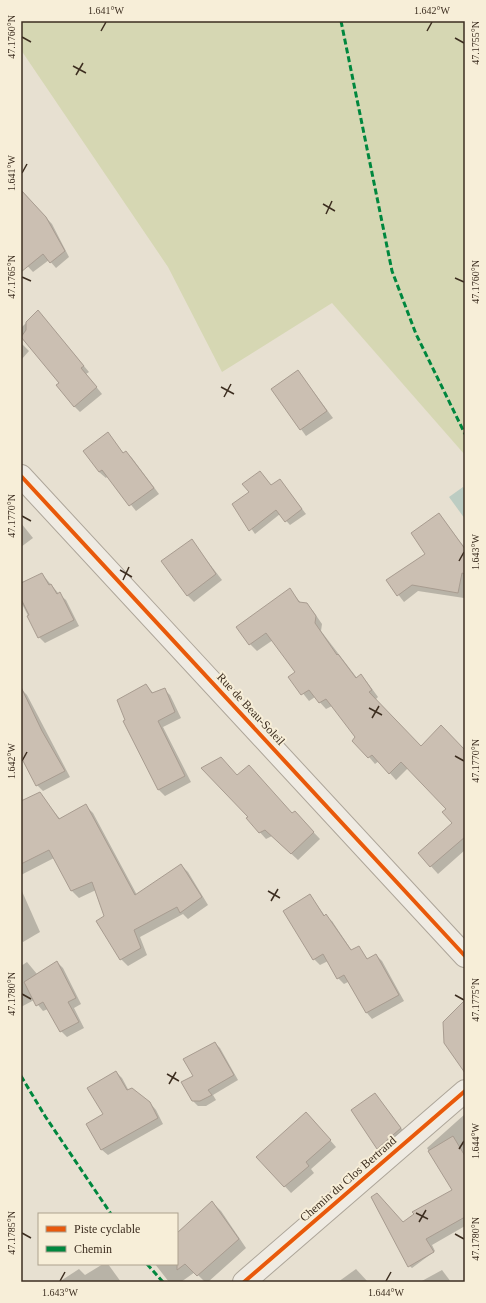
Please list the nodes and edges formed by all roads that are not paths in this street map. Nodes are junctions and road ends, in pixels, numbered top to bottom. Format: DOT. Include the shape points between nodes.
graph roads {
  1 [pos="21,476"];
  2 [pos="465,956"];
  3 [pos="465,1090"];
  4 [pos="244,1282"];
  1 -- 2 [label="street, Rue de Beau-Soleil"];
  3 -- 4 [label="street, Chemin du Clos Bertrand"];
}
